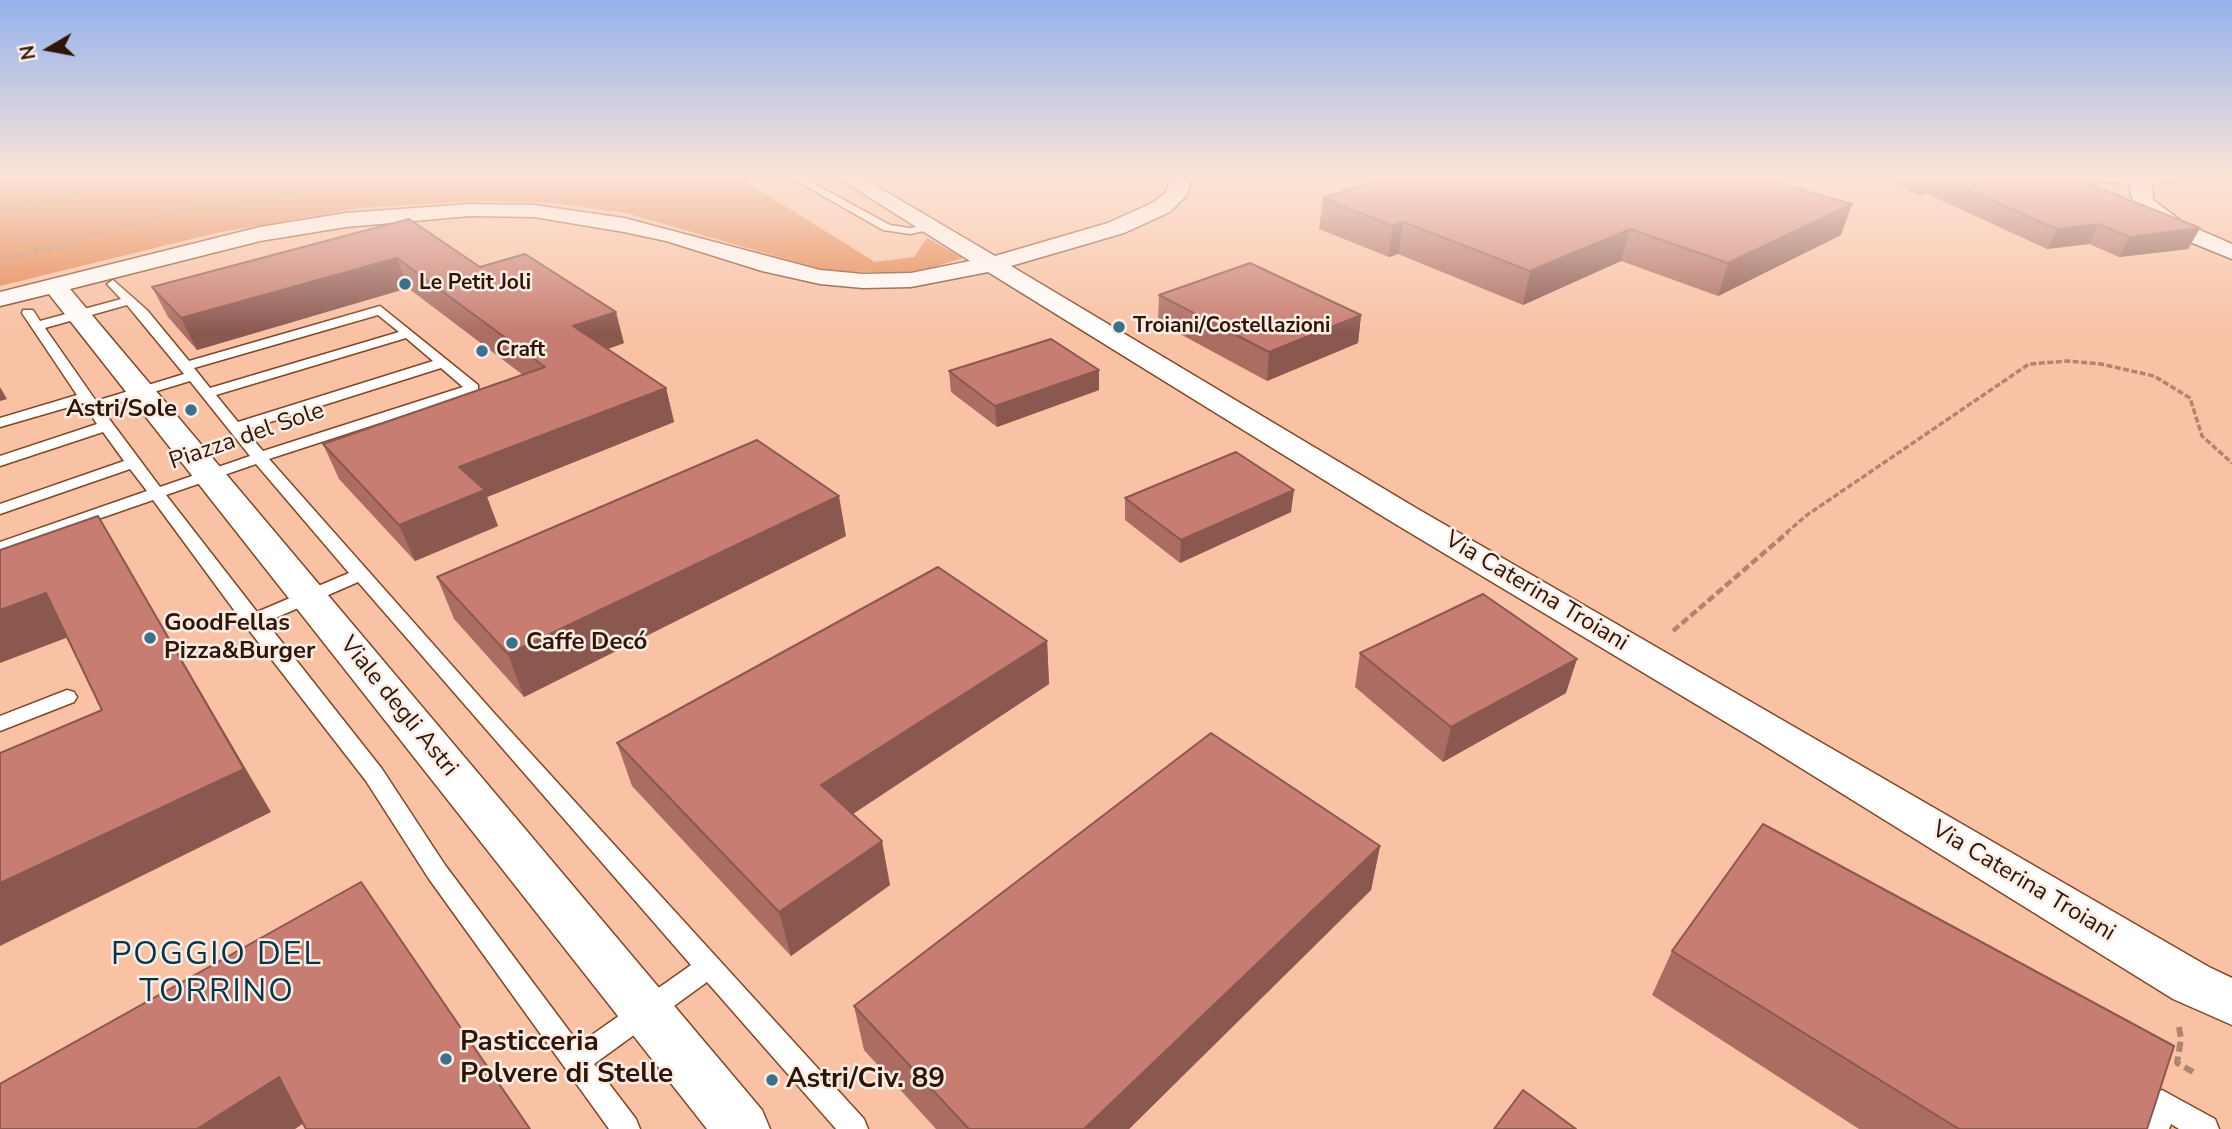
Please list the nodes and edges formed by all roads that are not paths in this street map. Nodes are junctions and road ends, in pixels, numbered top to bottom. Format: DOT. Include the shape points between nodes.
graph roads {
  1 [pos="294,228"];
  2 [pos="634,228"];
  3 [pos="886,228"];
  4 [pos="932,228"];
  5 [pos="1115,228"];
  6 [pos="2176,228"];
  7 [pos="2232,251"];
  8 [pos="994,264"];
  9 [pos="113,284"];
  10 [pos="0,299"];
  11 [pos="130,300"];
  12 [pos="50,310"];
  13 [pos="407,334"];
  14 [pos="442,363"];
  15 [pos="192,370"];
  16 [pos="141,391"];
  17 [pos="209,393"];
  18 [pos="90,401"];
  19 [pos="0,423"];
  20 [pos="106,426"];
  21 [pos="237,427"];
  22 [pos="261,457"];
  23 [pos="0,461"];
  24 [pos="134,463"];
  25 [pos="211,475"];
  26 [pos="158,494"];
  27 [pos="0,509"];
  28 [pos="0,548"];
  29 [pos="362,574"];
  30 [pos="308,597"];
  31 [pos="253,621"];
  32 [pos="67,697"];
  33 [pos="0,724"];
  34 [pos="709,966"];
  35 [pos="2232,1002"];
  36 [pos="645,1012"];
  37 [pos="577,1061"];
  38 [pos="626,1129"];
  39 [pos="742,1129"];
  40 [pos="854,1129"];
  41 [pos="2155,1129"];
  42 [pos="2205,1129"];
  1 -- 12 [label="street"];
  2 -- 8 [label="street" via="795,272 844,280 911,280"];
  3 -- 4 [label="lane"];
  4 -- 8 [label="street, Via Caterina Troiani"];
  5 -- 8 [label="street"];
  6 -- 7 [label="street"];
  8 -- 35 [label="street, Via Caterina Troiani" via="1392,508 2191,983"];
  9 -- 11 [label="lane"];
  10 -- 12 [label="street"];
  11 -- 12 [label="lane"];
  11 -- 15 [label="lane"];
  12 -- 16 [label="street, Viale degli Astri"];
  12 -- 18 [label="lane"];
  13 -- 14 [label="lane, Piazza del Sole"];
  13 -- 15 [label="lane, Piazza del Sole" via="380,310"];
  13 -- 17 [label="lane, Piazza del Sole"];
  14 -- 21 [label="lane, Piazza del Sole"];
  14 -- 22 [label="lane, Piazza del Sole" via="473,388"];
  15 -- 16 [label="lane, Piazza del Sole"];
  15 -- 17 [label="lane"];
  16 -- 18 [label="lane, Piazza del Sole"];
  16 -- 25 [label="street, Viale degli Astri"];
  17 -- 21 [label="lane"];
  18 -- 19 [label="lane, Piazza del Sole"];
  18 -- 20 [label="lane"];
  20 -- 23 [label="lane"];
  20 -- 24 [label="lane"];
  21 -- 22 [label="lane"];
  22 -- 25 [label="lane, Piazza del Sole"];
  22 -- 29 [label="lane"];
  24 -- 26 [label="lane"];
  24 -- 27 [label="lane, Piazza del Sole"];
  25 -- 26 [label="lane, Piazza del Sole"];
  25 -- 30 [label="street, Viale degli Astri"];
  26 -- 28 [label="lane, Piazza del Sole"];
  26 -- 31 [label="lane"];
  29 -- 30 [label="lane"];
  29 -- 34 [label="lane"];
  30 -- 31 [label="lane"];
  30 -- 36 [label="street, Viale degli Astri"];
  31 -- 37 [label="lane" via="374,775 437,872"];
  32 -- 33 [label="lane"];
  34 -- 36 [label="lane"];
  34 -- 40 [label="lane"];
  36 -- 37 [label="lane"];
  36 -- 39 [label="street, Viale degli Astri"];
  37 -- 38 [label="lane"];
  41 -- 42 [label="lane" via="2162,1103"];
}
